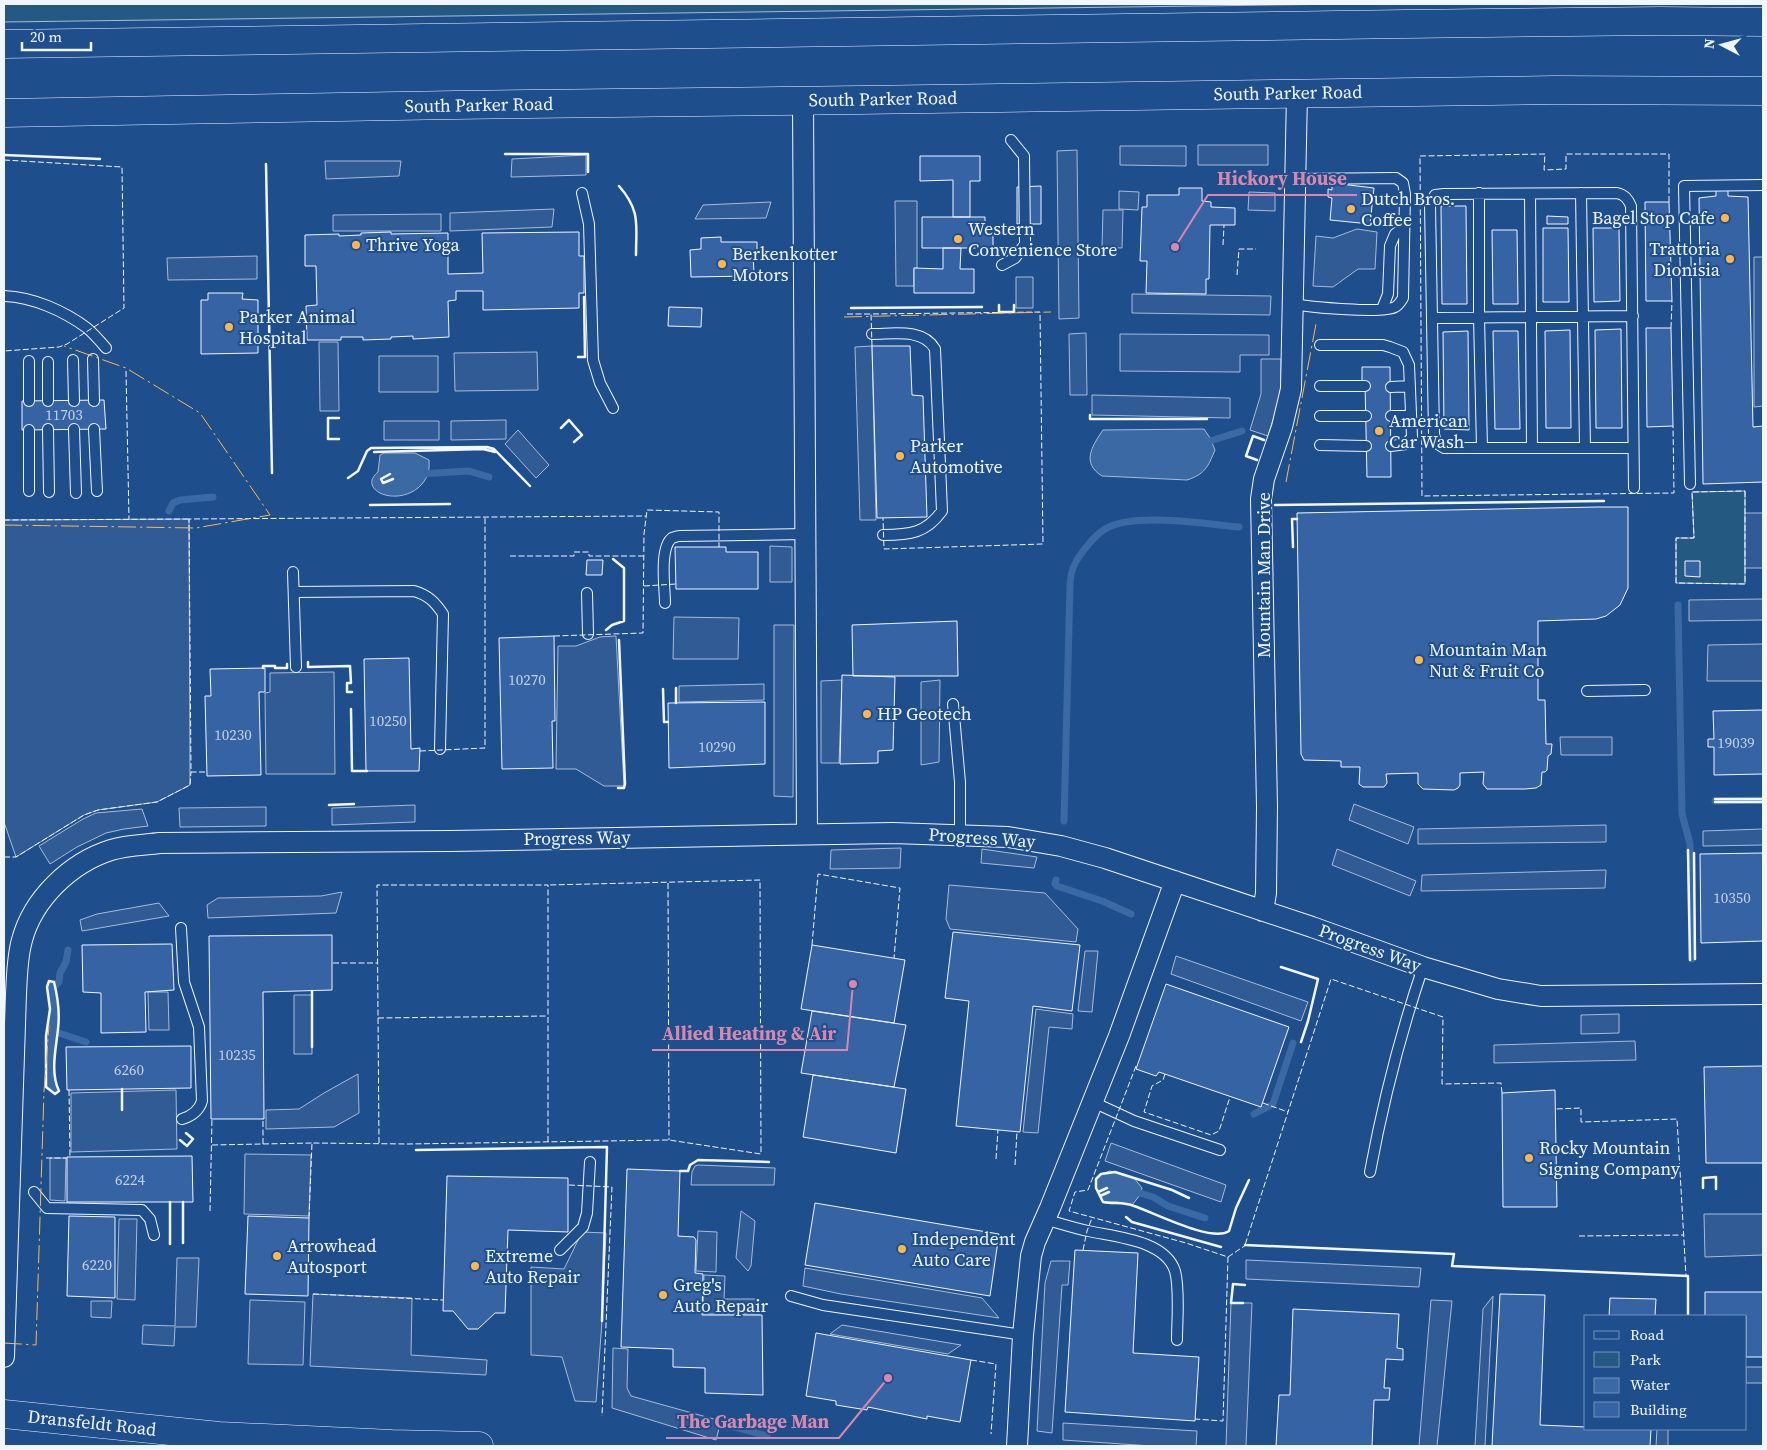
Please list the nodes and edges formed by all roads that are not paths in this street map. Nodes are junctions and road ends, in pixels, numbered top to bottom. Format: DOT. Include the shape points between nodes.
graph roads {
  1 [pos="1763,22"];
  2 [pos="4,44"];
  3 [pos="1763,91"];
  4 [pos="1297,93"];
  5 [pos="804,101"];
  6 [pos="4,112"];
  7 [pos="1011,140"];
  8 [pos="1296,179"];
  9 [pos="1763,185"];
  10 [pos="582,193"];
  11 [pos="1479,193"];
  12 [pos="1580,193"];
  13 [pos="1530,194"];
  14 [pos="1404,227"];
  15 [pos="1002,265"];
  16 [pos="4,296"];
  17 [pos="1293,304"];
  18 [pos="1382,309"];
  19 [pos="1583,316"];
  20 [pos="1633,316"];
  21 [pos="1530,317"];
  22 [pos="1432,318"];
  23 [pos="1479,318"];
  24 [pos="872,334"];
  25 [pos="1320,345"];
  26 [pos="106,348"];
  27 [pos="93,359"];
  28 [pos="73,360"];
  29 [pos="29,361"];
  30 [pos="48,362"];
  31 [pos="1320,386"];
  32 [pos="1366,386"];
  33 [pos="1410,386"];
  34 [pos="1391,387"];
  35 [pos="74,400"];
  36 [pos="29,401"];
  37 [pos="48,401"];
  38 [pos="94,401"];
  39 [pos="613,408"];
  40 [pos="1320,416"];
  41 [pos="1366,416"];
  42 [pos="1391,416"];
  43 [pos="1411,416"];
  44 [pos="74,429"];
  45 [pos="94,429"];
  46 [pos="29,430"];
  47 [pos="48,430"];
  48 [pos="1320,445"];
  49 [pos="1366,446"];
  50 [pos="1391,446"];
  51 [pos="1482,448"];
  52 [pos="1532,448"];
  53 [pos="1585,448"];
  54 [pos="1633,448"];
  55 [pos="1690,484"];
  56 [pos="1634,488"];
  57 [pos="29,491"];
  58 [pos="97,491"];
  59 [pos="49,492"];
  60 [pos="76,493"];
  61 [pos="806,534"];
  62 [pos="883,535"];
  63 [pos="293,572"];
  64 [pos="294,592"];
  65 [pos="588,593"];
  66 [pos="665,602"];
  67 [pos="588,634"];
  68 [pos="296,667"];
  69 [pos="1645,690"];
  70 [pos="1587,691"];
  71 [pos="953,704"];
  72 [pos="440,749"];
  73 [pos="807,834"];
  74 [pos="960,834"];
  75 [pos="1175,881"];
  76 [pos="1263,911"];
  77 [pos="181,928"];
  78 [pos="1423,968"];
  79 [pos="1763,994"];
  80 [pos="1093,1102"];
  81 [pos="182,1119"];
  82 [pos="1220,1150"];
  83 [pos="590,1162"];
  84 [pos="1370,1172"];
  85 [pos="34,1192"];
  86 [pos="1044,1219"];
  87 [pos="154,1235"];
  88 [pos="560,1250"];
  89 [pos="791,1296"];
  90 [pos="1023,1335"];
  91 [pos="1177,1340"];
  92 [pos="4,1357"];
  93 [pos="4,1414"];
  94 [pos="480,1446"];
  95 [pos="1017,1446"];
  1 -- 2 [label="main road"];
  3 -- 4 [label="main road, South Parker Road"];
  4 -- 5 [label="main road, South Parker Road"];
  4 -- 8 [label="street, Mountain Man Drive"];
  5 -- 6 [label="main road, South Parker Road"];
  5 -- 61 [label="street"];
  7 -- 15 [label="lane" via="1024,156 1025,244 1015,258"];
  8 -- 14 [label="lane" via="1396,178 1405,188"];
  8 -- 17 [label="street, Mountain Man Drive"];
  9 -- 55 [label="lane" via="1684,186"];
  10 -- 39 [label="lane" via="589,224 593,360"];
  11 -- 13 [label="lane"];
  11 -- 22 [label="lane" via="1440,194 1430,204"];
  11 -- 23 [label="lane"];
  12 -- 13 [label="lane"];
  12 -- 19 [label="lane"];
  12 -- 20 [label="lane" via="1618,192 1629,200"];
  13 -- 21 [label="lane"];
  14 -- 18 [label="lane" via="1395,234 1390,246 1388,294"];
  14 -- 18 [label="lane" via="1403,298 1396,307"];
  16 -- 26 [label="lane" via="26,298 46,306 88,330"];
  17 -- 18 [label="lane"];
  17 -- 76 [label="street, Mountain Man Drive" via="1290,389 1282,427 1264,479 1262,498 1267,807"];
  19 -- 20 [label="lane"];
  19 -- 21 [label="lane"];
  19 -- 53 [label="lane"];
  20 -- 54 [label="lane"];
  21 -- 23 [label="lane"];
  21 -- 52 [label="lane"];
  22 -- 23 [label="lane"];
  22 -- 51 [label="lane" via="1436,443 1444,448"];
  23 -- 51 [label="lane"];
  24 -- 62 [label="lane" via="914,334 932,343 935,350 942,511 935,520 916,532"];
  25 -- 33 [label="lane" via="1397,349 1403,352 1409,365"];
  27 -- 38 [label="lane"];
  28 -- 35 [label="lane"];
  29 -- 36 [label="lane"];
  30 -- 37 [label="lane"];
  31 -- 32 [label="lane"];
  33 -- 34 [label="lane"];
  33 -- 43 [label="lane"];
  40 -- 41 [label="lane"];
  42 -- 43 [label="lane"];
  43 -- 50 [label="lane" via="1410,442"];
  44 -- 60 [label="lane"];
  45 -- 58 [label="lane"];
  46 -- 57 [label="lane"];
  47 -- 59 [label="lane"];
  48 -- 49 [label="lane"];
  51 -- 52 [label="lane"];
  52 -- 53 [label="lane"];
  53 -- 54 [label="lane"];
  54 -- 56 [label="lane"];
  61 -- 66 [label="lane" via="672,538 664,555"];
  61 -- 73 [label="street"];
  63 -- 64 [label="lane"];
  64 -- 68 [label="lane"];
  64 -- 72 [label="lane" via="414,591 435,601 443,614"];
  65 -- 67 [label="lane"];
  69 -- 70 [label="lane"];
  71 -- 74 [label="lane" via="960,782"];
  73 -- 74 [label="street, Progress Way"];
  73 -- 92 [label="street, Progress Way" via="160,843 110,850 84,863 62,879 40,903 27,926 20,955"];
  74 -- 75 [label="street, Progress Way" via="1008,836 1061,846"];
  75 -- 76 [label="street, Progress Way"];
  75 -- 80 [label="street"];
  76 -- 78 [label="street, Progress Way"];
  77 -- 81 [label="lane" via="184,982 199,1027 202,1101 200,1108"];
  78 -- 79 [label="street, Progress Way" via="1498,989 1541,996"];
  78 -- 84 [label="lane" via="1389,1078"];
  80 -- 82 [label="lane" via="1134,1121"];
  80 -- 86 [label="street"];
  83 -- 88 [label="lane" via="588,1213 583,1227"];
  85 -- 87 [label="lane" via="47,1208 142,1210 150,1219"];
  86 -- 90 [label="street" via="1031,1256"];
  86 -- 91 [label="lane" via="1137,1242 1163,1254 1177,1281"];
  89 -- 90 [label="lane" via="823,1305"];
  90 -- 95 [label="street"];
  93 -- 94 [label="main road, Dransfeldt Road" via="218,1436"];
}
